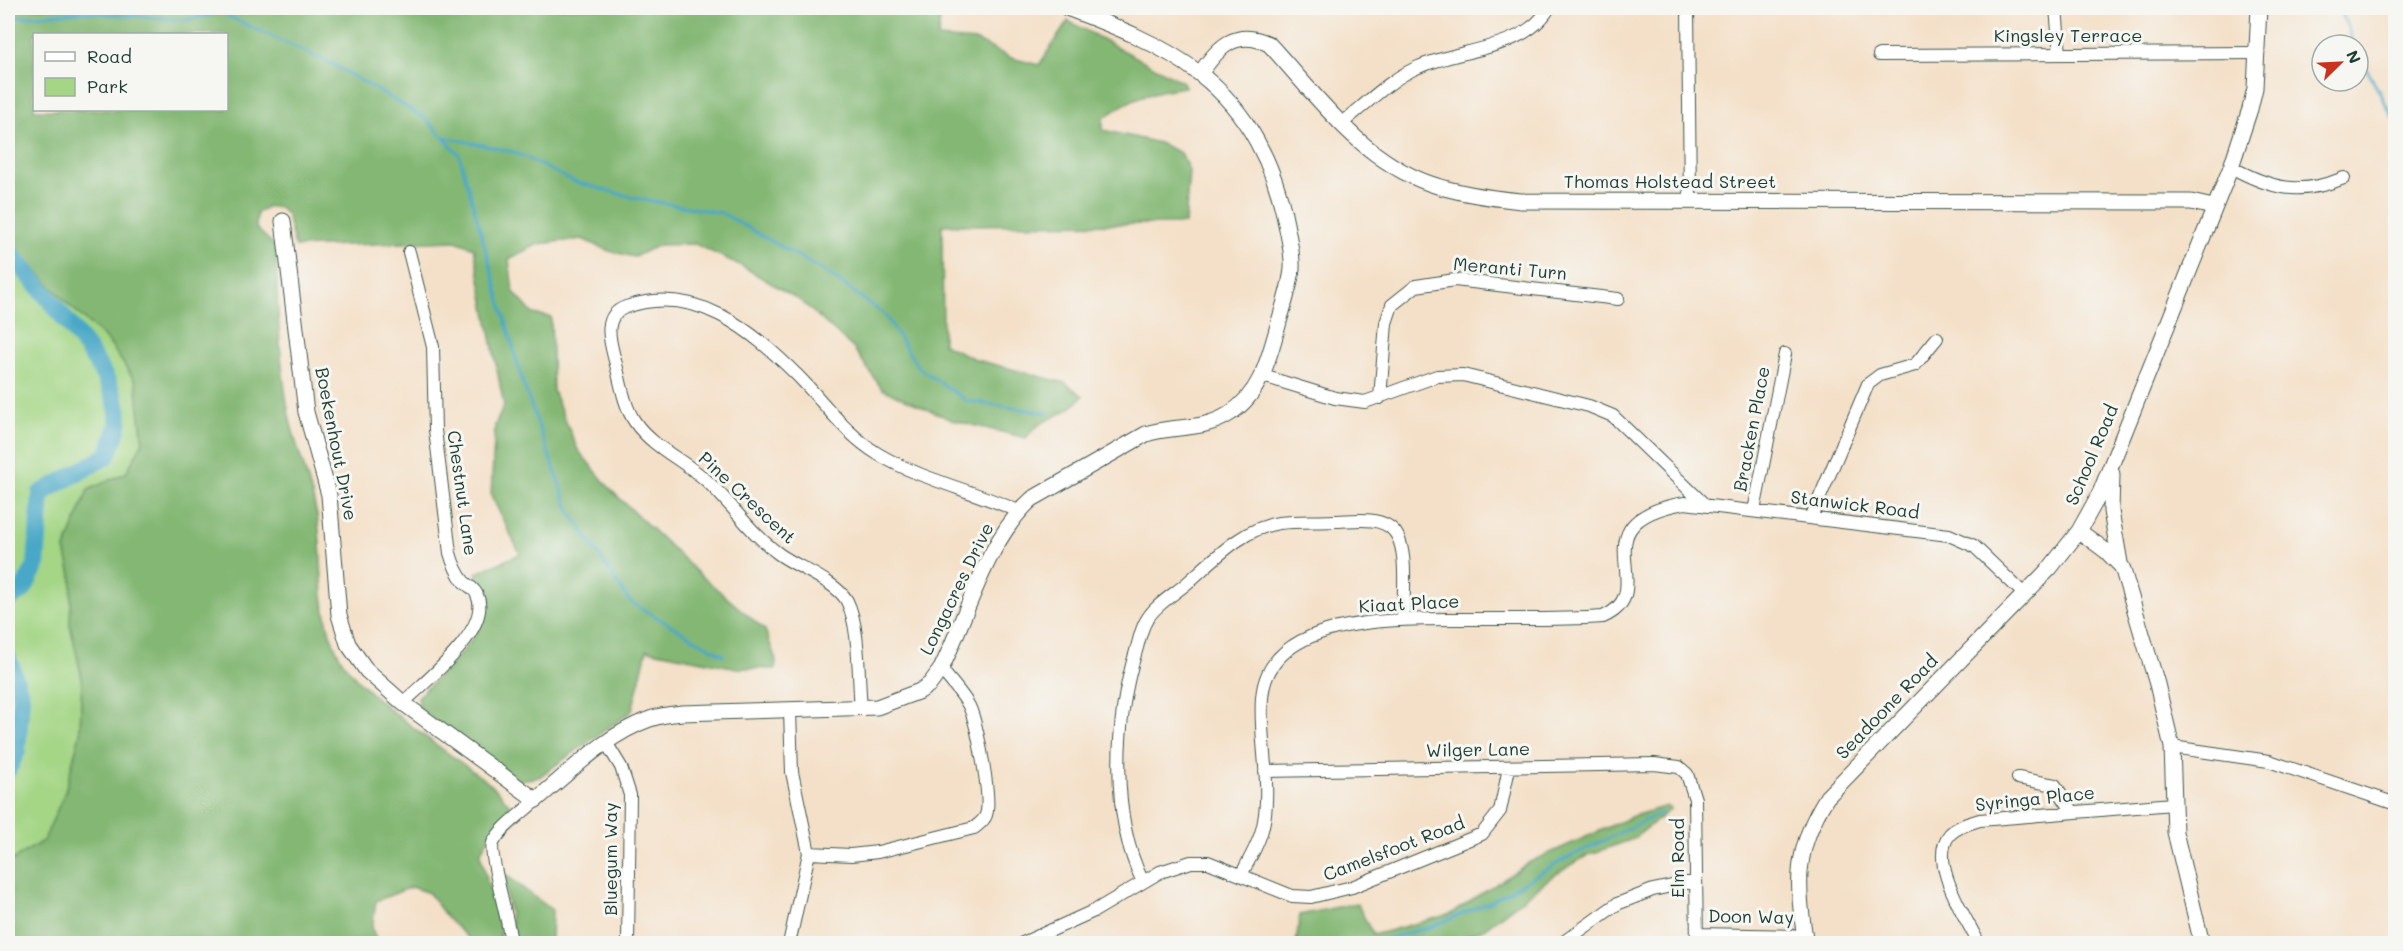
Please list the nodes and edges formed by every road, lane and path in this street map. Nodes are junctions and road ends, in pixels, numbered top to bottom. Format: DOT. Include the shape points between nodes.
graph roads {
  1 [pos="1067,8"];
  2 [pos="1549,8"];
  3 [pos="1688,8"];
  4 [pos="2056,8"];
  5 [pos="2259,8"];
  6 [pos="2060,54"];
  7 [pos="2257,54"];
  8 [pos="1879,55"];
  9 [pos="1200,74"];
  10 [pos="1341,124"];
  11 [pos="2230,167"];
  12 [pos="2344,178"];
  13 [pos="1690,201"];
  14 [pos="2213,207"];
  15 [pos="284,221"];
  16 [pos="410,252"];
  17 [pos="1618,299"];
  18 [pos="1937,338"];
  19 [pos="1785,354"];
  20 [pos="1263,376"];
  21 [pos="1380,398"];
  22 [pos="2112,462"];
  23 [pos="1706,506"];
  24 [pos="1660,509"];
  25 [pos="1018,511"];
  26 [pos="1754,511"];
  27 [pos="1811,518"];
  28 [pos="2079,531"];
  29 [pos="2122,567"];
  30 [pos="2024,594"];
  31 [pos="1403,620"];
  32 [pos="941,669"];
  33 [pos="403,703"];
  34 [pos="861,708"];
  35 [pos="790,711"];
  36 [pos="607,744"];
  37 [pos="2172,747"];
  38 [pos="1509,768"];
  39 [pos="1265,771"];
  40 [pos="1687,774"];
  41 [pos="2018,778"];
  42 [pos="537,800"];
  43 [pos="2173,804"];
  44 [pos="2396,804"];
  45 [pos="2073,812"];
  46 [pos="808,853"];
  47 [pos="1241,875"];
  48 [pos="1695,881"];
  49 [pos="1143,882"];
  50 [pos="1697,939"];
  51 [pos="1805,940"];
  52 [pos="511,944"];
  53 [pos="628,944"];
  54 [pos="789,944"];
  55 [pos="1020,944"];
  56 [pos="1561,944"];
  57 [pos="1979,944"];
  58 [pos="2202,944"];
  1 -- 9 [label="street, Longacres Drive" via="1143,40"];
  2 -- 10 [label="street" via="1530,29 1512,38 1414,69"];
  3 -- 13 [label="street"];
  4 -- 6 [label="street"];
  5 -- 7 [label="street, School Road"];
  6 -- 7 [label="street, Kingsley Terrace"];
  6 -- 8 [label="street, Kingsley Terrace"];
  7 -- 11 [label="street, School Road" via="2250,109"];
  9 -- 10 [label="street, Thomas Holstead Street" via="1231,41 1256,37 1269,44"];
  9 -- 20 [label="street, Longacres Drive" via="1254,134 1275,180 1284,216 1292,269"];
  10 -- 13 [label="street, Thomas Holstead Street" via="1384,161 1431,184 1460,192 1521,201"];
  11 -- 12 [label="street" via="2263,184 2292,188 2323,186"];
  11 -- 14 [label="street, School Road"];
  13 -- 14 [label="street, Thomas Holstead Street" via="2190,202"];
  14 -- 22 [label="street, School Road"];
  15 -- 33 [label="street, Boekenhout Drive" via="308,421 329,495 342,627 348,644 367,672"];
  16 -- 33 [label="street, Chestnut Lane" via="433,347 435,430 450,553 455,570 476,592 480,617 471,634"];
  17 -- 21 [label="street, Meranti Turn" via="1455,280 1416,286 1392,305 1386,323"];
  18 -- 27 [label="street" via="1911,368 1880,375 1868,384"];
  19 -- 26 [label="street, Bracken Place"];
  20 -- 21 [label="street" via="1335,398 1365,402"];
  20 -- 25 [label="street, Longacres Drive" via="1231,413 1210,424 1146,434 1046,489"];
  21 -- 23 [label="street" via="1437,376 1463,375 1603,410"];
  22 -- 28 [label="street, School Road"];
  22 -- 29 [label="street" via="2110,510"];
  23 -- 24 [label="street, Stanwick Road" via="1685,504"];
  23 -- 26 [label="street, Stanwick Road"];
  24 -- 31 [label="street, Kiaat Place" via="1644,515 1628,531 1626,594 1614,612 1603,617"];
  25 -- 32 [label="street, Longacres Drive" via="989,561"];
  25 -- 34 [label="street, Pine Crescent" via="908,471 871,449 851,434 798,376 713,309 695,304 644,303 621,309 611,318 612,347 634,421 705,480 774,550 845,598 853,626"];
  26 -- 27 [label="street, Stanwick Road"];
  27 -- 30 [label="street, Stanwick Road" via="1964,539"];
  28 -- 29 [label="street, School Road"];
  28 -- 30 [label="street, Seadoone Road"];
  29 -- 37 [label="street, School Road"];
  30 -- 51 [label="street, Seadoone Road" via="1827,797 1812,820 1804,842 1799,893"];
  31 -- 39 [label="street, Kiaat Place" via="1334,628 1312,636 1276,662 1265,677 1262,699"];
  31 -- 49 [label="street" via="1401,545 1386,524 1365,521 1281,523 1256,529 1153,611 1142,630 1120,714 1126,827"];
  32 -- 34 [label="street, Longacres Drive" via="930,684 911,695 878,707"];
  32 -- 46 [label="street" via="968,704 975,721 987,813 982,822 974,828 878,852"];
  33 -- 42 [label="street, Boekenhout Drive"];
  34 -- 35 [label="street, Longacres Drive"];
  35 -- 36 [label="street, Longacres Drive" via="682,712 652,718"];
  35 -- 46 [label="street" via="792,772"];
  36 -- 42 [label="street, Longacres Drive"];
  36 -- 53 [label="street, Bluegum Way" via="621,767 630,795"];
  37 -- 43 [label="street, School Road"];
  37 -- 44 [label="street" via="2269,761"];
  38 -- 39 [label="street, Wilger Lane"];
  38 -- 40 [label="street, Wilger Lane" via="1669,764"];
  38 -- 47 [label="street, Camelsfoot Road" via="1497,816 1482,834 1466,843 1352,887 1311,897 1292,896"];
  39 -- 47 [label="street, Kiaat Place" via="1264,820 1259,840"];
  40 -- 48 [label="street, Elm Road" via="1695,799"];
  41 -- 45 [label="street" via="2055,785"];
  42 -- 52 [label="street, Longacres Drive" via="500,835 491,852"];
  43 -- 45 [label="street, Syringa Place"];
  43 -- 58 [label="street, School Road" via="2175,832"];
  45 -- 57 [label="street, Syringa Place" via="1980,820 1950,834 1943,848 1942,864"];
  46 -- 54 [label="street"];
  47 -- 49 [label="street, Camelsfoot Road" via="1208,862 1191,862"];
  48 -- 50 [label="street, Elm Road"];
  48 -- 56 [label="street" via="1653,890 1617,904"];
  49 -- 55 [label="street, Camelsfoot Road" via="1096,910"];
  50 -- 51 [label="street, Doon Way"];
}
